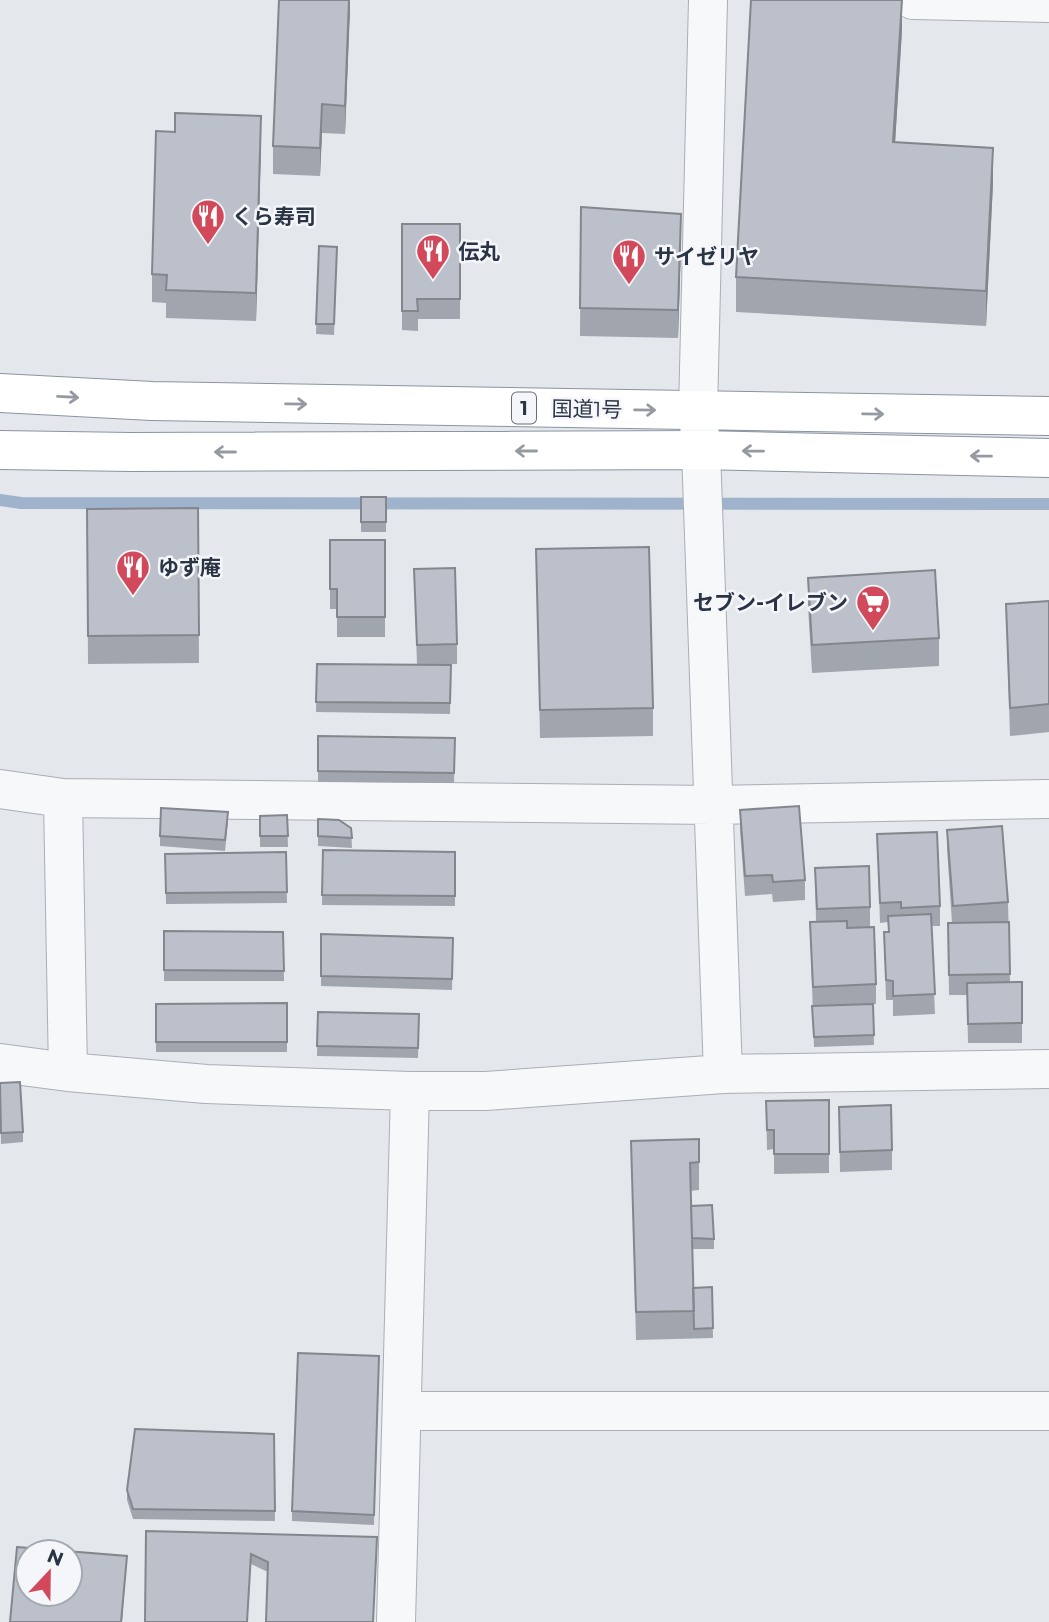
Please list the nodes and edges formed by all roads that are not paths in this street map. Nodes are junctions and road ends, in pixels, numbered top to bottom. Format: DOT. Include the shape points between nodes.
graph roads {
  1 [pos="708,0"];
  2 [pos="913,0"];
  3 [pos="1049,3"];
  4 [pos="0,393"];
  5 [pos="698,411"];
  6 [pos="1049,416"];
  7 [pos="0,450"];
  8 [pos="701,450"];
  9 [pos="1049,458"];
  10 [pos="0,789"];
  11 [pos="63,798"];
  12 [pos="1049,799"];
  13 [pos="713,805"];
  14 [pos="0,1063"];
  15 [pos="1049,1069"];
  16 [pos="68,1072"];
  17 [pos="723,1074"];
  18 [pos="410,1091"];
  19 [pos="403,1411"];
  20 [pos="1049,1411"];
  21 [pos="396,1622"];
  1 -- 5 [label="street"];
  2 -- 3 [label="street"];
  4 -- 5 [label="highway, 国道1号 / 1, one-way" via="152,401"];
  5 -- 6 [label="highway, 国道1号 / 1, one-way"];
  5 -- 8 [label="street"];
  8 -- 7 [label="highway, 国道1号 / 1, one-way"];
  9 -- 8 [label="highway, 国道1号 / 1, one-way"];
  8 -- 13 [label="street"];
  10 -- 11 [label="street"];
  11 -- 13 [label="street"];
  11 -- 16 [label="street"];
  12 -- 13 [label="street"];
  13 -- 17 [label="street"];
  14 -- 16 [label="street"];
  15 -- 17 [label="street"];
  16 -- 18 [label="street" via="206,1084"];
  17 -- 18 [label="street" via="486,1091"];
  18 -- 19 [label="street"];
  19 -- 20 [label="street"];
  19 -- 21 [label="street"];
}
